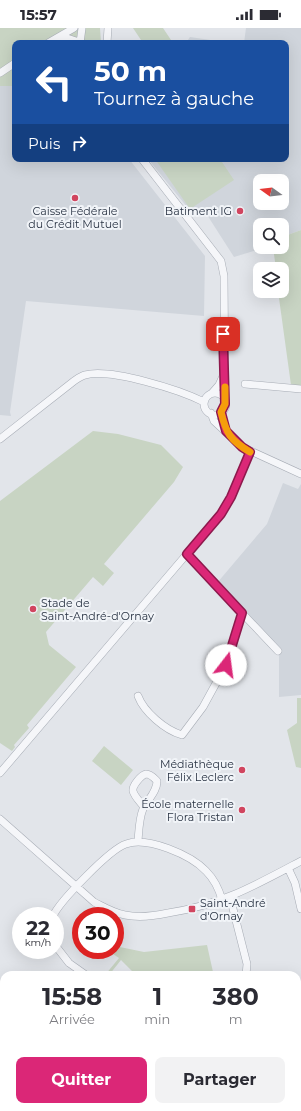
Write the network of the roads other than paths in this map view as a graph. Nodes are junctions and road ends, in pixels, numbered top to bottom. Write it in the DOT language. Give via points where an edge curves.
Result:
graph roads {
  1 [pos="74,28"];
  2 [pos="82,28"];
  3 [pos="108,28"];
  4 [pos="61,36"];
  5 [pos="54,40"];
  6 [pos="74,40"];
  7 [pos="80,40"];
  8 [pos="107,40"];
  9 [pos="12,65"];
  10 [pos="0,73"];
  11 [pos="144,162"];
  12 [pos="224,374"];
  13 [pos="245,384"];
  14 [pos="301,389"];
  15 [pos="212,393"];
  16 [pos="225,401"];
  17 [pos="204,402"];
  18 [pos="221,412"];
  19 [pos="211,413"];
  20 [pos="226,431"];
  21 [pos="0,439"];
  22 [pos="250,452"];
  23 [pos="301,474"];
  24 [pos="187,554"];
  25 [pos="242,613"];
  26 [pos="278,651"];
  27 [pos="138,696"];
  28 [pos="0,773"];
  29 [pos="144,807"];
  30 [pos="0,819"];
  31 [pos="138,841"];
  32 [pos="301,861"];
  33 [pos="288,868"];
  34 [pos="76,888"];
  35 [pos="230,898"];
  36 [pos="222,900"];
  37 [pos="60,907"];
  38 [pos="301,909"];
  39 [pos="64,957"];
  40 [pos="80,971"];
  41 [pos="246,971"];
  1 -- 4 [label="street"];
  2 -- 7 [label="street"];
  3 -- 8 [label="street"];
  4 -- 5 [label="street"];
  4 -- 6 [label="street"];
  9 -- 10 [label="street"];
  11 -- 12 [label="street" via="221,261 224,276"];
  12 -- 15 [label="street"];
  12 -- 16 [label="street"];
  13 -- 14 [label="street"];
  15 -- 16 [label="street" via="218,394"];
  15 -- 17 [label="street"];
  16 -- 18 [label="street" via="225,407"];
  17 -- 19 [label="street" via="205,409"];
  17 -- 21 [label="street" via="162,386 106,375 84,375"];
  18 -- 19 [label="street"];
  18 -- 20 [label="street"];
  19 -- 20 [label="street" via="214,421"];
  20 -- 22 [label="street"];
  22 -- 23 [label="street"];
  22 -- 24 [label="street" via="221,514"];
  24 -- 25 [label="street"];
  24 -- 28 [label="street"];
  25 -- 26 [label="street"];
  25 -- 27 [label="street" via="226,665 203,707 182,735 172,732 141,706"];
  29 -- 31 [label="street" via="140,818"];
  30 -- 34 [label="street"];
  31 -- 34 [label="street" via="114,850"];
  31 -- 36 [label="street" via="165,847 205,870 216,883"];
  32 -- 33 [label="street"];
  33 -- 35 [label="street"];
  33 -- 38 [label="street" via="295,883"];
  34 -- 36 [label="street" via="94,902 125,915 149,916 170,913"];
  34 -- 37 [label="street"];
  35 -- 36 [label="street"];
  35 -- 41 [label="street" via="247,964"];
  39 -- 40 [label="street"];
}
